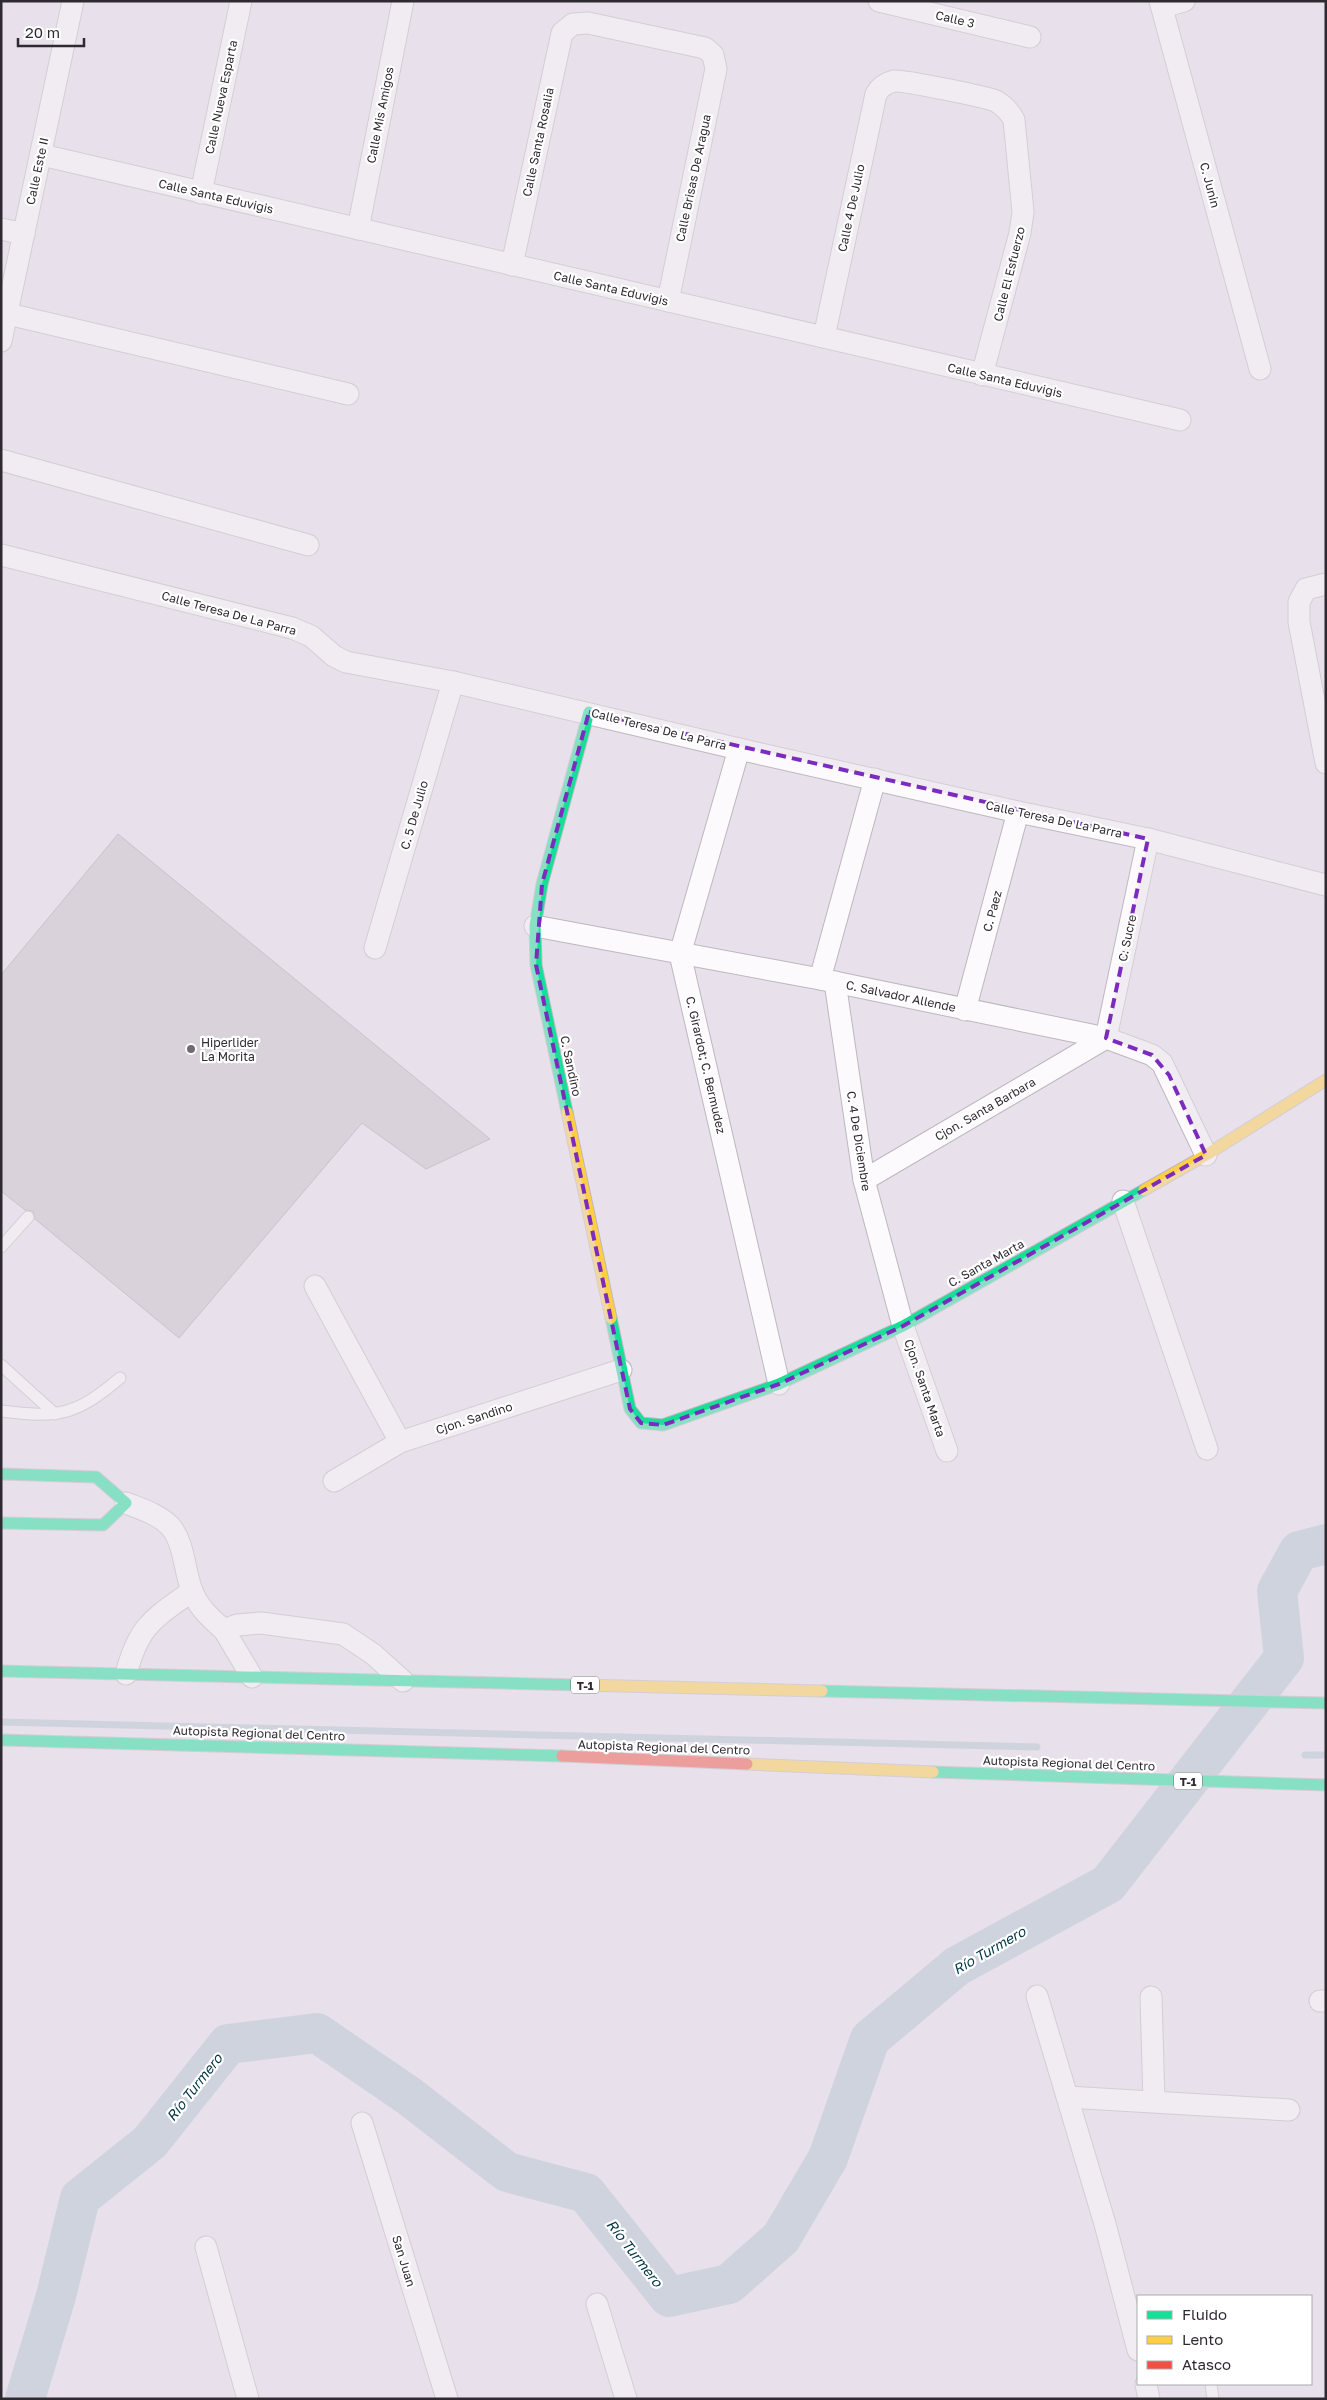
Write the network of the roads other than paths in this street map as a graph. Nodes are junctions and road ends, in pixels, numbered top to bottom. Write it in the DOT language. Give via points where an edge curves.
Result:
graph roads {
  1 [pos="73,1"];
  2 [pos="241,1"];
  3 [pos="403,1"];
  4 [pos="879,1"];
  5 [pos="1184,1"];
  6 [pos="1161,4"];
  7 [pos="959,11"];
  8 [pos="573,24"];
  9 [pos="1030,37"];
  10 [pos="886,84"];
  11 [pos="42,155"];
  12 [pos="201,193"];
  13 [pos="1,229"];
  14 [pos="358,229"];
  15 [pos="24,234"];
  16 [pos="512,265"];
  17 [pos="668,300"];
  18 [pos="8,314"];
  19 [pos="824,337"];
  20 [pos="1,341"];
  21 [pos="1260,369"];
  22 [pos="982,375"];
  23 [pos="348,394"];
  24 [pos="1180,420"];
  25 [pos="1,460"];
  26 [pos="308,545"];
  27 [pos="1,555"];
  28 [pos="1316,587"];
  29 [pos="453,682"];
  30 [pos="589,712"];
  31 [pos="739,749"];
  32 [pos="1326,764"];
  33 [pos="875,779"];
  34 [pos="1018,812"];
  35 [pos="1148,839"];
  36 [pos="1326,886"];
  37 [pos="535,926"];
  38 [pos="375,948"];
  39 [pos="680,954"];
  40 [pos="827,980"];
  41 [pos="965,1010"];
  42 [pos="1106,1038"];
  43 [pos="1326,1080"];
  44 [pos="1206,1154"];
  45 [pos="864,1180"];
  46 [pos="1124,1201"];
  47 [pos="28,1217"];
  48 [pos="1,1247"];
  49 [pos="315,1286"];
  50 [pos="903,1326"];
  51 [pos="1,1365"];
  52 [pos="621,1370"];
  53 [pos="120,1378"];
  54 [pos="779,1384"];
  55 [pos="1,1411"];
  56 [pos="55,1414"];
  57 [pos="641,1423"];
  58 [pos="400,1442"];
  59 [pos="1207,1449"];
  60 [pos="947,1451"];
  61 [pos="1,1474"];
  62 [pos="334,1480"];
  63 [pos="126,1503"];
  64 [pos="1,1523"];
  65 [pos="192,1590"];
  66 [pos="224,1630"];
  67 [pos="1,1671"];
  68 [pos="126,1674"];
  69 [pos="252,1677"];
  70 [pos="403,1681"];
  71 [pos="1326,1703"];
  72 [pos="1,1740"];
  73 [pos="1326,1785"];
  74 [pos="1038,1996"];
  75 [pos="1151,1997"];
  76 [pos="1067,2097"];
  77 [pos="1154,2101"];
  78 [pos="1289,2110"];
  79 [pos="362,2123"];
  80 [pos="206,2247"];
  81 [pos="597,2304"];
  82 [pos="1137,2346"];
  83 [pos="1146,2385"];
  84 [pos="1211,2385"];
  85 [pos="248,2399"];
  86 [pos="447,2399"];
  87 [pos="626,2399"];
  88 [pos="1150,2399"];
  89 [pos="1213,2399"];
  1 -- 11 [label="street, Calle Este II"];
  2 -- 12 [label="street, Calle Nueva Esparta"];
  3 -- 14 [label="street, Calle Mis Amigos"];
  4 -- 7 [label="street, Calle 3"];
  5 -- 6 [label="street"];
  6 -- 21 [label="street, C. Junin"];
  7 -- 9 [label="street, Calle 3"];
  8 -- 16 [label="street, Calle Santa Rosalia" via="562,33"];
  8 -- 17 [label="street, Calle Brisas De Aragua" via="588,23 705,48 714,56 716,69"];
  10 -- 19 [label="street, Calle 4 De Julio" via="876,94"];
  10 -- 22 [label="street, Calle El Esfuerzo" via="902,81 994,100 1010,113 1016,131 1024,212"];
  11 -- 12 [label="street, Calle Santa Eduvigis"];
  11 -- 15 [label="street, Calle Este II"];
  12 -- 14 [label="street, Calle Santa Eduvigis"];
  13 -- 15 [label="street"];
  14 -- 16 [label="street, Calle Santa Eduvigis"];
  15 -- 18 [label="street, Calle Este II"];
  16 -- 17 [label="street, Calle Santa Eduvigis"];
  17 -- 19 [label="street, Calle Santa Eduvigis"];
  18 -- 20 [label="street, Calle Este II"];
  18 -- 23 [label="street"];
  19 -- 22 [label="street, Calle Santa Eduvigis"];
  22 -- 24 [label="street, Calle Santa Eduvigis"];
  25 -- 26 [label="street"];
  27 -- 29 [label="street, Calle Teresa De La Parra" via="292,628 311,636 346,662"];
  28 -- 32 [label="street" via="1299,602 1299,622"];
  29 -- 30 [label="street, Calle Teresa De La Parra"];
  29 -- 38 [label="street, C. 5 De Julio"];
  30 -- 31 [label="street, Calle Teresa De La Parra"];
  30 -- 37 [label="main road, C. Sandino" via="542,884"];
  31 -- 33 [label="street, Calle Teresa De La Parra"];
  31 -- 39 [label="street, C. Girardot; C. Bermudez"];
  33 -- 34 [label="street, Calle Teresa De La Parra"];
  33 -- 40 [label="street, C. 4 De Diciembre"];
  34 -- 35 [label="street, Calle Teresa De La Parra"];
  34 -- 41 [label="street, C. Paez"];
  35 -- 36 [label="street, Calle Teresa De La Parra"];
  35 -- 42 [label="street, C. Sucre"];
  37 -- 39 [label="street, C. Salvador Allende"];
  37 -- 52 [label="main road, C. Sandino" via="536,965"];
  39 -- 40 [label="street, C. Salvador Allende"];
  39 -- 54 [label="street, C. Girardot; C. Bermudez"];
  40 -- 41 [label="street, C. Salvador Allende"];
  40 -- 45 [label="street, C. 4 De Diciembre"];
  41 -- 42 [label="street, C. Salvador Allende"];
  42 -- 44 [label="street, C. Salvador Allende" via="1152,1055 1162,1063"];
  42 -- 45 [label="street, Cjon. Santa Barbara"];
  43 -- 44 [label="main road, C. Santa Marta"];
  44 -- 46 [label="main road, C. Santa Marta"];
  45 -- 50 [label="street, C. 4 De Diciembre"];
  46 -- 50 [label="main road, C. Santa Marta"];
  46 -- 59 [label="street"];
  47 -- 48 [label="lane"];
  49 -- 58 [label="street"];
  50 -- 54 [label="main road, C. Santa Marta"];
  50 -- 60 [label="street, Cjon. Santa Marta"];
  51 -- 56 [label="lane"];
  52 -- 57 [label="main road, C. Sandino" via="630,1409"];
  52 -- 58 [label="street, Cjon. Sandino"];
  53 -- 56 [label="lane" via="94,1400 72,1411"];
  54 -- 57 [label="main road, C. Santa Marta" via="663,1425"];
  55 -- 56 [label="lane"];
  58 -- 62 [label="street, Cjon. Sandino"];
  61 -- 63 [label="main road" via="96,1476"];
  63 -- 64 [label="main road" via="104,1525"];
  63 -- 65 [label="street" via="158,1516 171,1527 179,1540"];
  65 -- 66 [label="street" via="206,1615"];
  65 -- 68 [label="street" via="144,1629 136,1641"];
  66 -- 69 [label="street"];
  66 -- 70 [label="street" via="261,1622 343,1634 373,1654"];
  67 -- 68 [label="main road, T-1"];
  68 -- 69 [label="main road, T-1"];
  69 -- 70 [label="main road, T-1"];
  70 -- 71 [label="main road, T-1"];
  72 -- 73 [label="main road, Autopista Regional del Centro / T-1" via="511,1754"];
  74 -- 76 [label="street"];
  75 -- 77 [label="street"];
  76 -- 77 [label="street"];
  76 -- 82 [label="street" via="1106,2224"];
  77 -- 78 [label="street"];
  79 -- 86 [label="street, San Juan"];
  80 -- 85 [label="street"];
  81 -- 87 [label="street"];
  83 -- 88 [label="street"];
  84 -- 89 [label="lane"];
}
